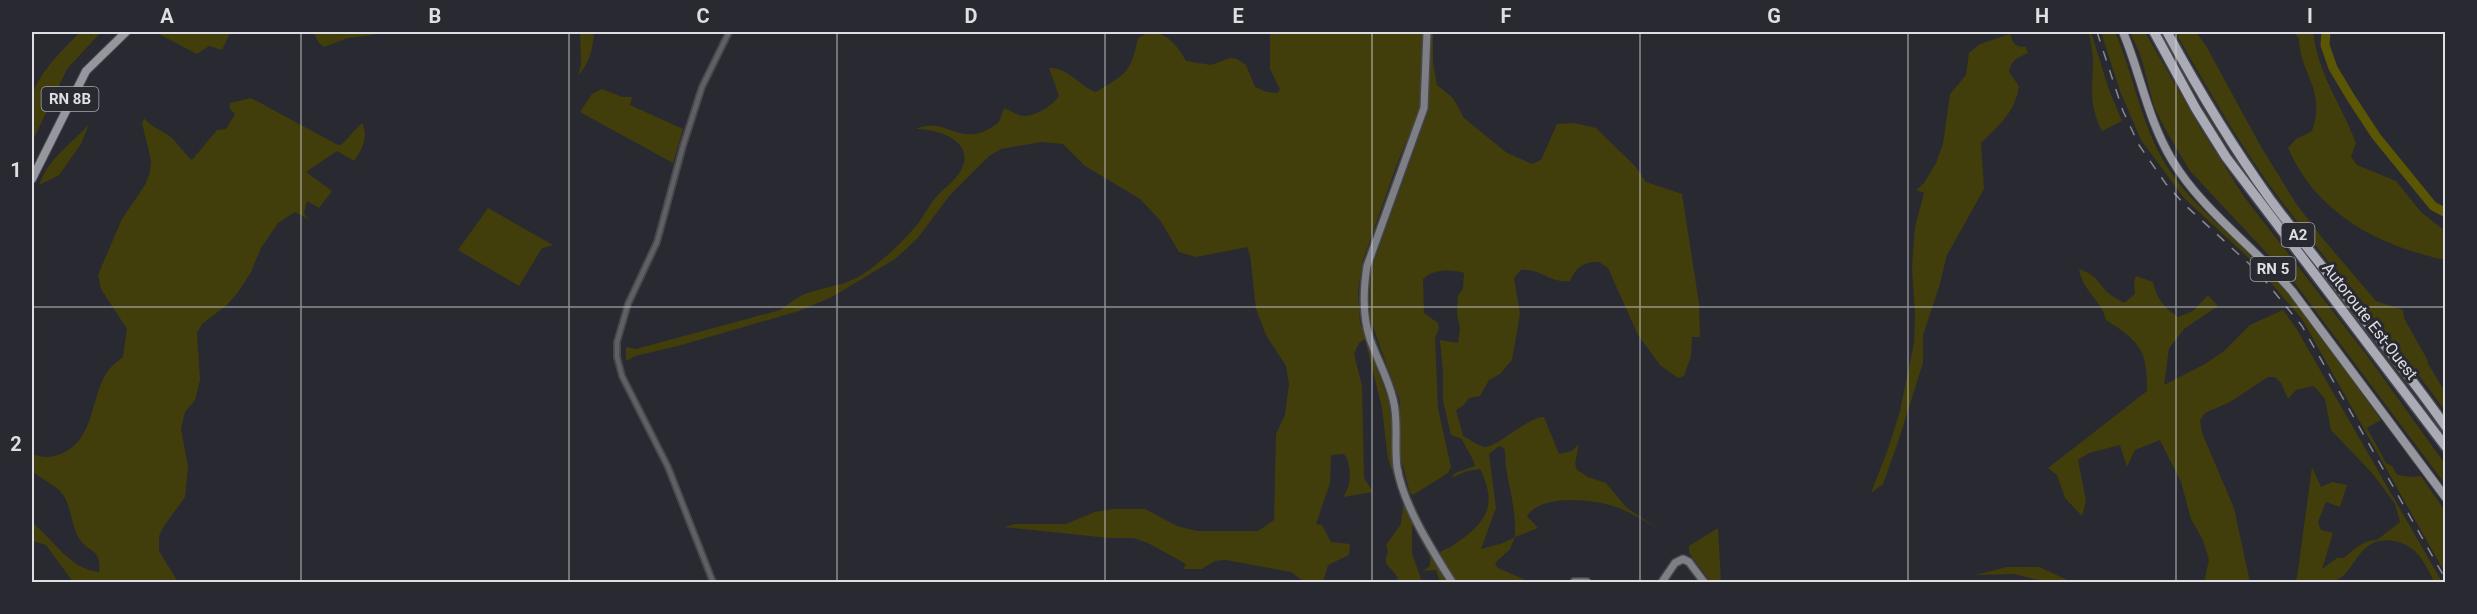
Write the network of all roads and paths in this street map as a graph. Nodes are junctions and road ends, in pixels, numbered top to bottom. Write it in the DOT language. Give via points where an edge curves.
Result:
graph roads {
  1 [pos="126,32"];
  2 [pos="729,32"];
  3 [pos="1427,32"];
  4 [pos="2123,32"];
  5 [pos="2154,32"];
  6 [pos="2167,32"];
  7 [pos="32,179"];
  8 [pos="2445,427"];
  9 [pos="2445,447"];
  10 [pos="2445,498"];
  11 [pos="713,582"];
  12 [pos="1452,582"];
  13 [pos="1574,582"];
  14 [pos="1587,582"];
  15 [pos="1662,582"];
  16 [pos="1704,582"];
  1 -- 7 [label="main road, RN 8B" via="86,71"];
  2 -- 11 [label="street" via="692,115 657,242 620,328 617,357 629,393 668,467"];
  3 -- 12 [label="street" via="1424,108 1367,266 1364,310 1370,340 1394,400 1400,482"];
  4 -- 10 [label="main road, RN 5" via="2147,109 2173,162 2203,201 2292,291"];
  5 -- 9 [label="highway, Autoroute Est-Ouest / A2" via="2226,157"];
  6 -- 8 [label="highway, Autoroute Est-Ouest / A2" via="2259,183"];
  13 -- 14 [label="street"];
  15 -- 16 [label="street" via="1675,563 1683,559"];
}
